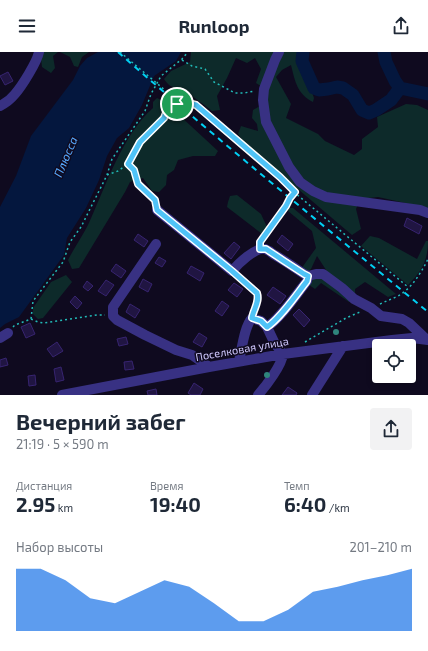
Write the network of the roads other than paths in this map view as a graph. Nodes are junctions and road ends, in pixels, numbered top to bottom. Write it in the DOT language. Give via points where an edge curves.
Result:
graph roads {
  1 [pos="39,52"];
  2 [pos="279,52"];
  3 [pos="0,106"];
  4 [pos="157,210"];
  5 [pos="428,213"];
  6 [pos="156,244"];
  7 [pos="308,276"];
  8 [pos="267,327"];
  9 [pos="427,340"];
  10 [pos="343,346"];
  11 [pos="283,354"];
  12 [pos="240,361"];
  13 [pos="210,366"];
  14 [pos="62,395"];
  15 [pos="258,395"];
  16 [pos="312,395"];
  1 -- 3 [label="street" via="15,95"];
  2 -- 5 [label="street" via="264,89 266,122 289,168 300,182 326,197"];
  4 -- 7 [label="street" via="232,271 238,263 260,249 266,249"];
  6 -- 13 [label="street" via="113,307 113,316 145,335 192,355"];
  7 -- 8 [label="street" via="285,310"];
  7 -- 9 [label="street" via="323,274 354,299 381,316 402,319 410,323"];
  8 -- 11 [label="street"];
  8 -- 12 [label="street" via="261,321 252,318 249,321"];
  9 -- 10 [label="street, Поселковая улица" via="412,338"];
  10 -- 11 [label="street, Поселковая улица"];
  10 -- 16 [label="street"];
  11 -- 12 [label="street, Поселковая улица"];
  11 -- 15 [label="street" via="278,368"];
  12 -- 13 [label="street, Поселковая улица"];
  13 -- 14 [label="street, Поселковая улица"];
}
